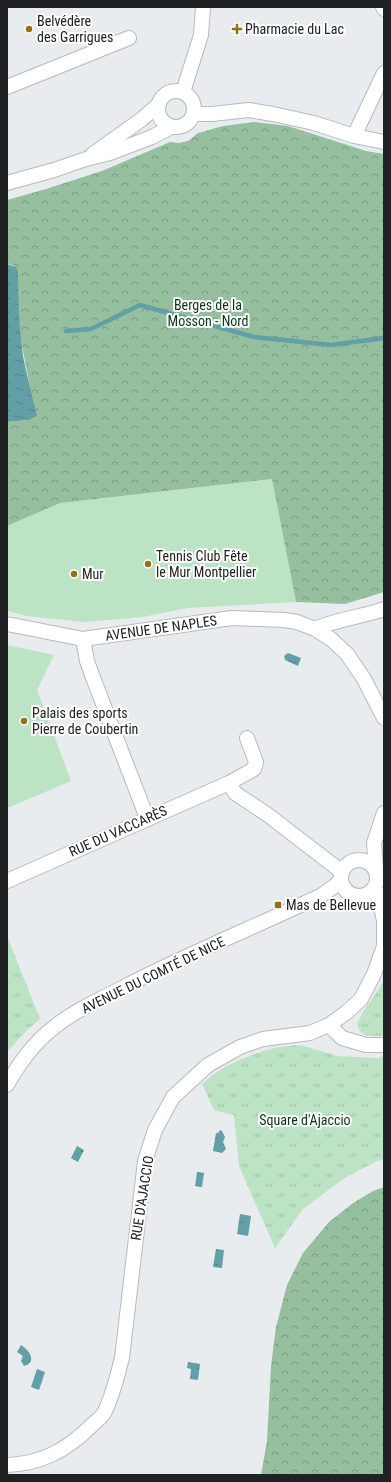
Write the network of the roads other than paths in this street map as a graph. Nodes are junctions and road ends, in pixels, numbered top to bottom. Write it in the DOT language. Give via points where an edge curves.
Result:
graph roads {
  1 [pos="203,7"];
  2 [pos="129,38"];
  3 [pos="384,73"];
  4 [pos="7,87"];
  5 [pos="183,92"];
  6 [pos="159,104"];
  7 [pos="194,114"];
  8 [pos="171,127"];
  9 [pos="354,136"];
  10 [pos="384,142"];
  11 [pos="86,158"];
  12 [pos="7,183"];
  13 [pos="384,609"];
  14 [pos="7,624"];
  15 [pos="315,629"];
  16 [pos="83,639"];
  17 [pos="384,718"];
  18 [pos="247,738"];
  19 [pos="229,783"];
  20 [pos="384,814"];
  21 [pos="147,818"];
  22 [pos="374,843"];
  23 [pos="354,860"];
  24 [pos="341,875"];
  25 [pos="378,880"];
  26 [pos="7,881"];
  27 [pos="322,895"];
  28 [pos="353,895"];
  29 [pos="384,923"];
  30 [pos="329,1025"];
  31 [pos="384,1045"];
  32 [pos="7,1085"];
  33 [pos="7,1465"];
  1 -- 5 [label="street" via="201,35"];
  2 -- 4 [label="street"];
  3 -- 9 [label="street"];
  5 -- 6 [label="street" via="172,91 161,99"];
  5 -- 7 [label="street" via="191,98"];
  6 -- 8 [label="street" via="162,120"];
  6 -- 11 [label="street"];
  7 -- 8 [label="street" via="192,120 183,127"];
  7 -- 9 [label="street" via="249,110 314,123"];
  8 -- 11 [label="street" via="110,153"];
  9 -- 10 [label="street"];
  11 -- 12 [label="street"];
  13 -- 15 [label="street"];
  14 -- 16 [label="street, AVENUE DE NAPLES"];
  15 -- 16 [label="street, AVENUE DE NAPLES" via="284,620 232,618"];
  15 -- 17 [label="street" via="331,638 347,654 364,679"];
  16 -- 21 [label="street" via="92,675"];
  18 -- 19 [label="street, RUE DU VACCARÈS" via="256,762 254,769"];
  19 -- 21 [label="street, RUE DU VACCARÈS"];
  19 -- 24 [label="street" via="235,793 268,815"];
  20 -- 22 [label="street"];
  21 -- 26 [label="street, RUE DU VACCARÈS"];
  22 -- 23 [label="street"];
  22 -- 25 [label="street"];
  23 -- 24 [label="street" via="348,862"];
  23 -- 25 [label="street" via="366,860 372,864"];
  24 -- 27 [label="street, AVENUE DU COMTÉ DE NICE" via="336,885"];
  24 -- 28 [label="street" via="344,889"];
  25 -- 28 [label="street" via="371,892"];
  25 -- 29 [label="street, RUE D'AJACCIO"];
  27 -- 28 [label="street, AVENUE DU COMTÉ DE NICE"];
  27 -- 32 [label="street, AVENUE DU COMTÉ DE NICE" via="150,973 72,1013 32,1048"];
  29 -- 30 [label="street, RUE D'AJACCIO" via="384,946 361,999"];
  30 -- 31 [label="street" via="342,1038 366,1045"];
  30 -- 33 [label="street, RUE D'AJACCIO" via="310,1033 263,1039 240,1047 208,1065 173,1098 156,1130 145,1161 122,1358 115,1386 103,1414 80,1437 55,1454 20,1465"];
}
